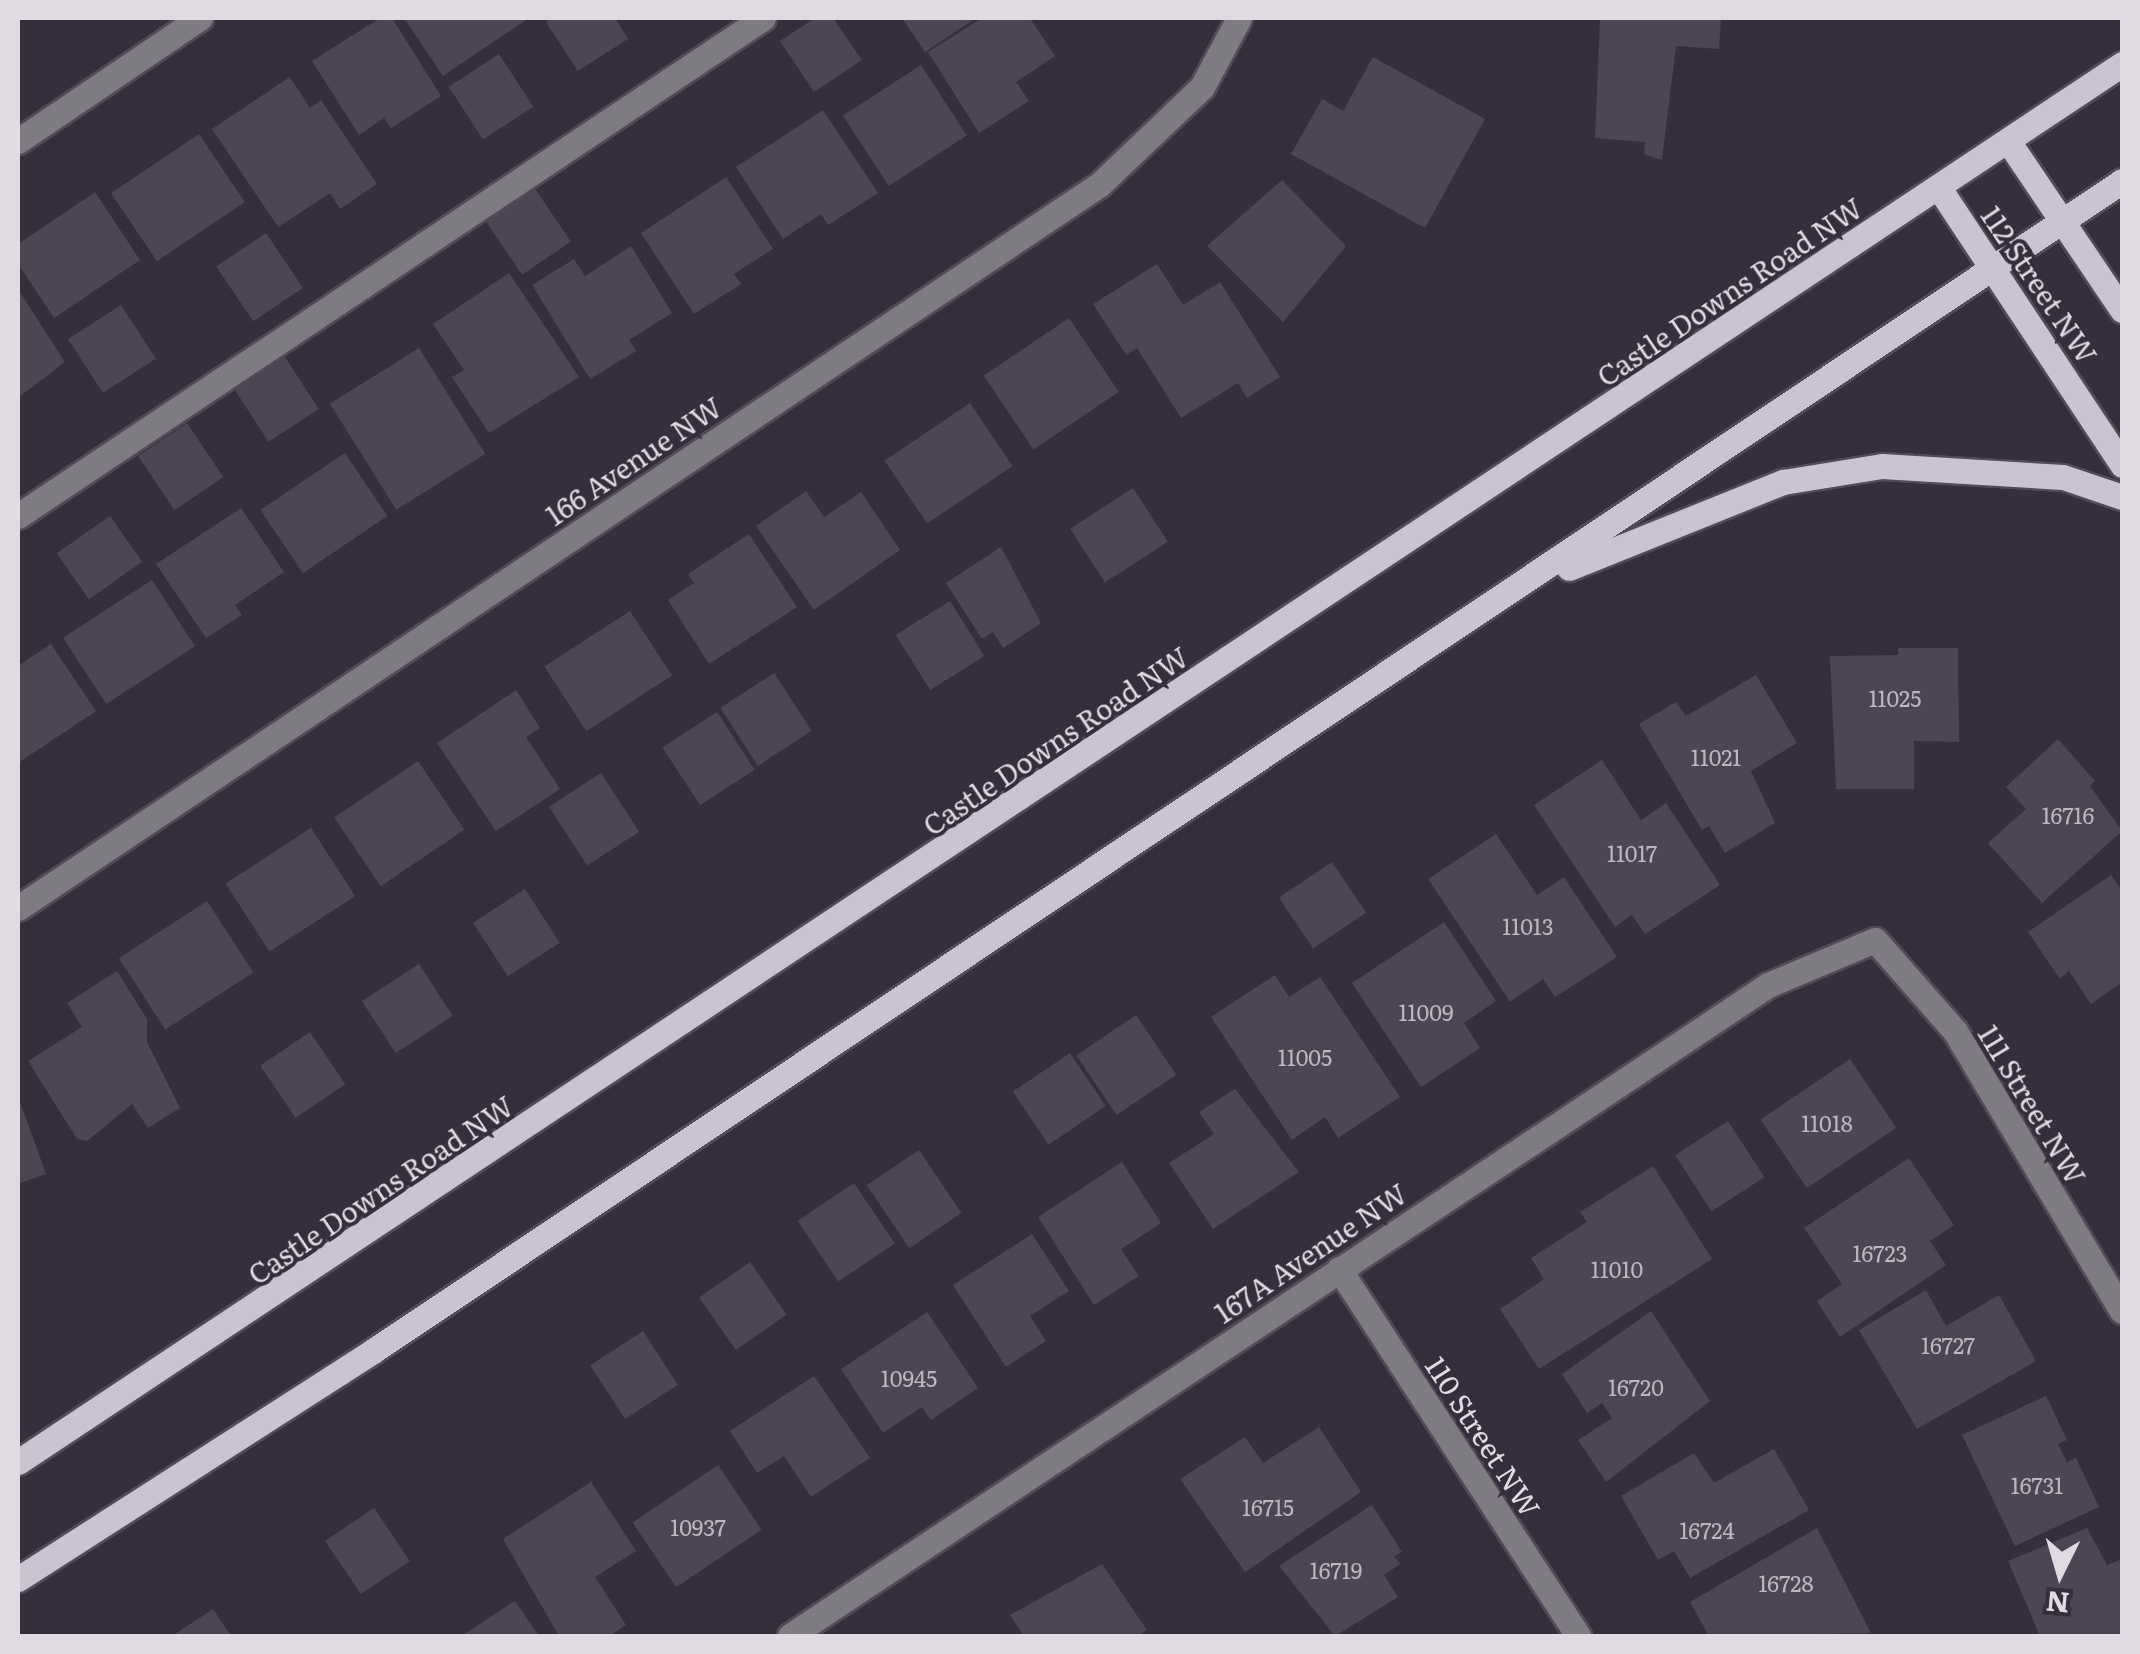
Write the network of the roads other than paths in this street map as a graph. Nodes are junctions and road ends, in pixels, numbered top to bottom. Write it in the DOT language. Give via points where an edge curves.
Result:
graph roads {
  1 [pos="200,18"];
  2 [pos="763,18"];
  3 [pos="1239,18"];
  4 [pos="2122,64"];
  5 [pos="18,141"];
  6 [pos="2008,141"];
  7 [pos="2122,181"];
  8 [pos="1939,188"];
  9 [pos="2062,221"];
  10 [pos="1993,267"];
  11 [pos="2122,310"];
  12 [pos="2122,465"];
  13 [pos="2122,496"];
  14 [pos="18,516"];
  15 [pos="1522,586"];
  16 [pos="18,908"];
  17 [pos="1875,940"];
  18 [pos="1338,1269"];
  19 [pos="2122,1310"];
  20 [pos="18,1462"];
  21 [pos="18,1579"];
  22 [pos="790,1636"];
  23 [pos="1578,1636"];
  1 -- 5 [label="street"];
  2 -- 14 [label="street"];
  3 -- 16 [label="street, 166 Avenue NW" via="1202,87 1099,185"];
  4 -- 6 [label="main road, Castle Downs Road NW"];
  6 -- 8 [label="main road, Castle Downs Road NW"];
  6 -- 9 [label="main road, 112 Street NW"];
  7 -- 9 [label="main road"];
  8 -- 10 [label="main road, 112 Street NW"];
  8 -- 20 [label="main road, Castle Downs Road NW"];
  9 -- 10 [label="main road"];
  9 -- 11 [label="main road, 112 Street NW"];
  10 -- 12 [label="main road, 112 Street NW"];
  10 -- 15 [label="main road"];
  13 -- 15 [label="main road" via="2063,476 1882,466 1783,482"];
  15 -- 21 [label="main road"];
  17 -- 18 [label="street, 167A Avenue NW" via="1768,985"];
  17 -- 19 [label="street, 111 Street NW" via="1955,1031"];
  18 -- 22 [label="street, 167A Avenue NW"];
  18 -- 23 [label="street, 110 Street NW"];
}
